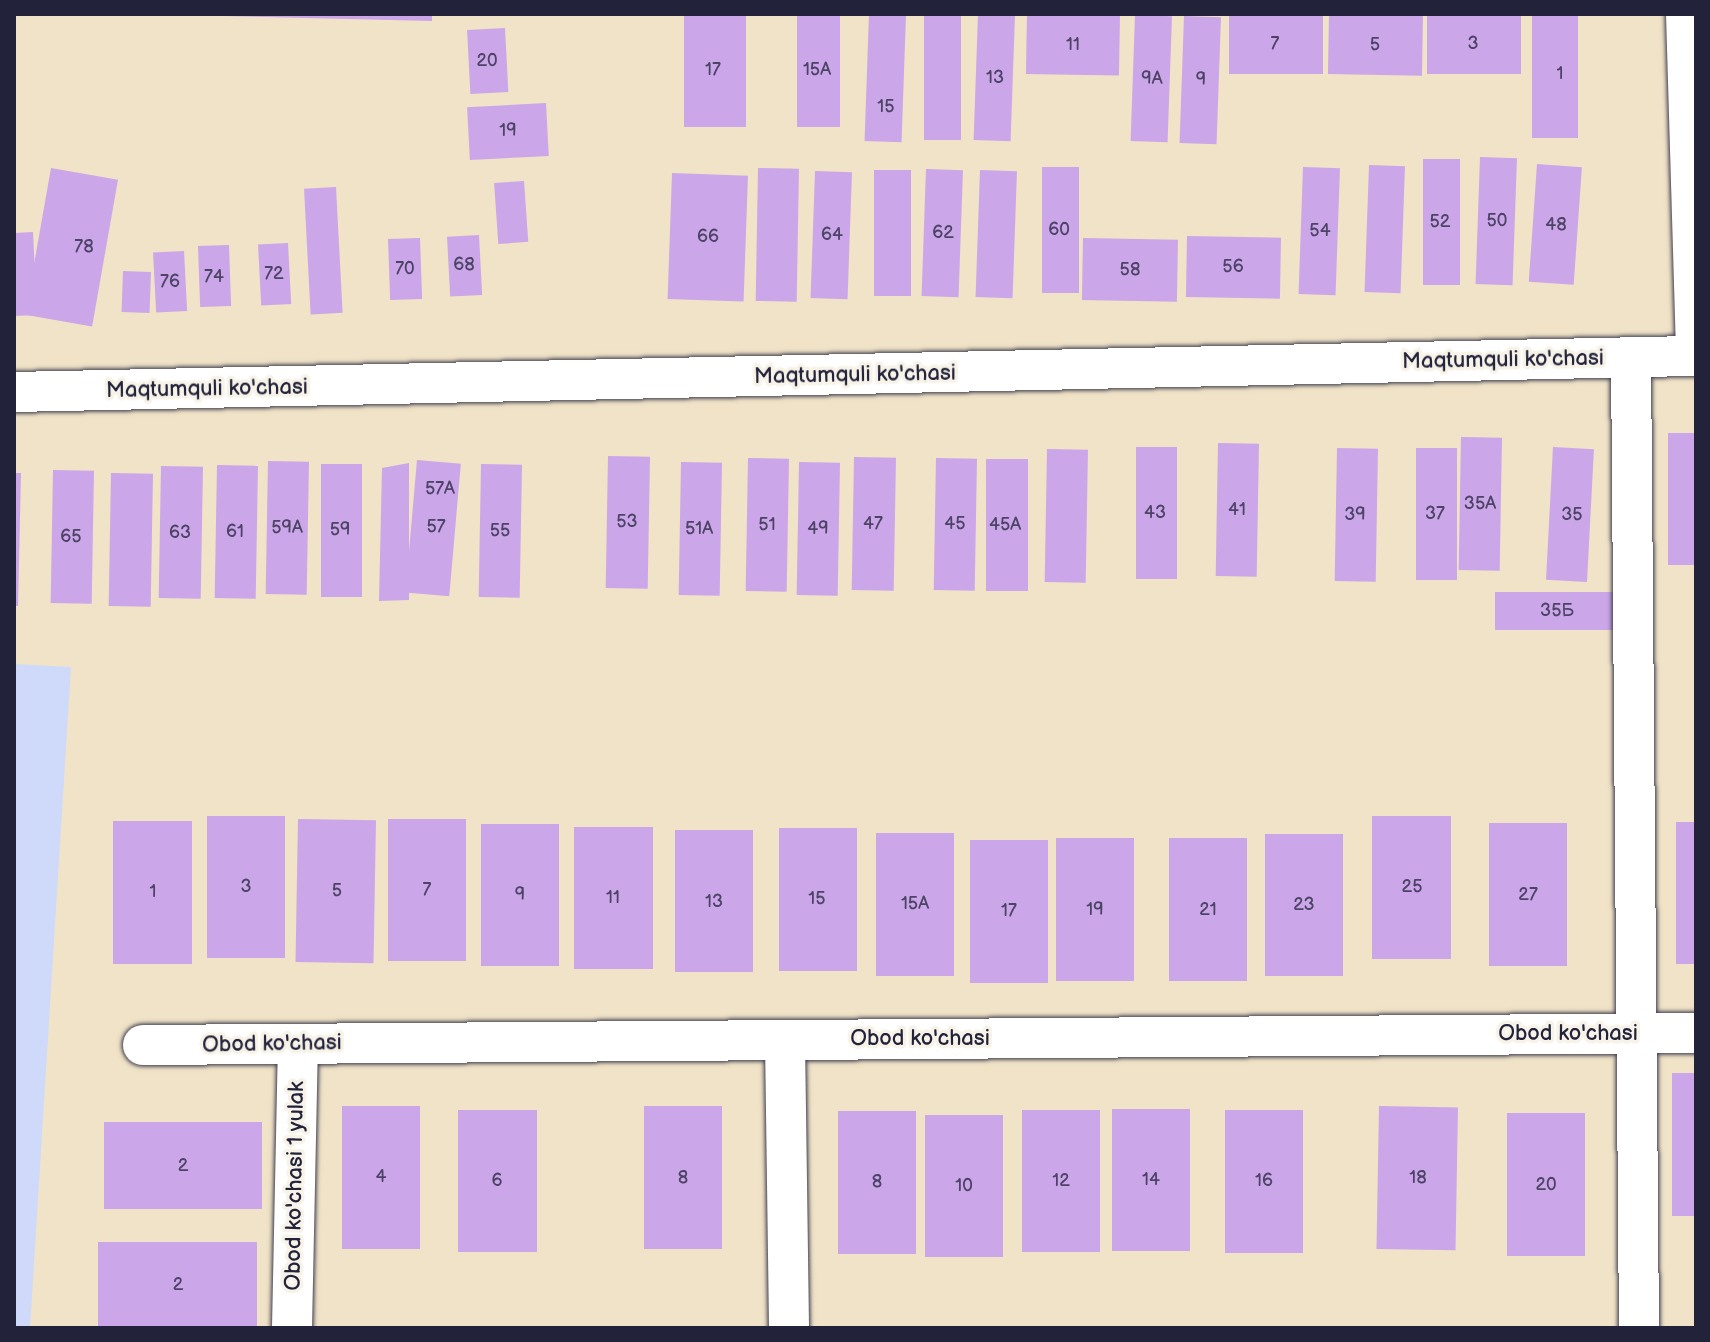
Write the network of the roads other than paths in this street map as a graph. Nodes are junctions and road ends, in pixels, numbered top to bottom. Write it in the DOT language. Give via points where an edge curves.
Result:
graph roads {
  1 [pos="1686,14"];
  2 [pos="1696,356"];
  3 [pos="1631,357"];
  4 [pos="14,392"];
  5 [pos="1635,1033"];
  6 [pos="1696,1033"];
  7 [pos="785,1040"];
  8 [pos="298,1044"];
  9 [pos="143,1045"];
  10 [pos="292,1328"];
  11 [pos="789,1328"];
  12 [pos="1639,1328"];
  1 -- 2 [label="street"];
  2 -- 3 [label="street, Maqtumquli ko'chasi"];
  3 -- 4 [label="street, Maqtumquli ko'chasi"];
  3 -- 5 [label="street"];
  5 -- 6 [label="street, Obod ko'chasi"];
  5 -- 7 [label="street, Obod ko'chasi"];
  5 -- 12 [label="street"];
  7 -- 8 [label="street, Obod ko'chasi"];
  7 -- 11 [label="street"];
  8 -- 9 [label="street, Obod ko'chasi"];
  8 -- 10 [label="street, Obod ko'chasi 1 yulak"];
}
